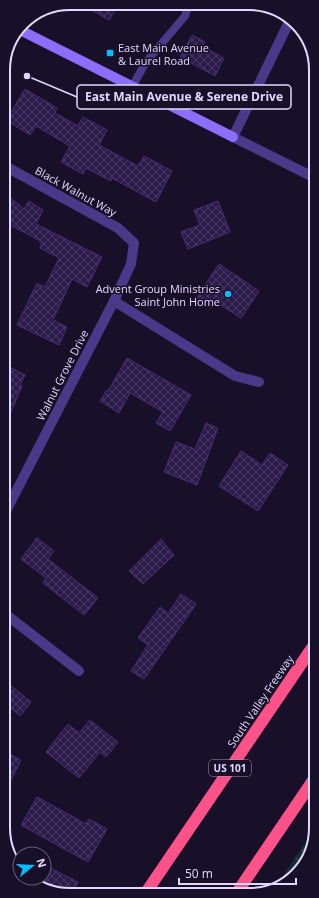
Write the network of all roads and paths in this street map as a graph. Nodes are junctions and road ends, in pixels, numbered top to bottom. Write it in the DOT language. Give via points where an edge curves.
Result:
graph roads {
  1 [pos="187,10"];
  2 [pos="288,24"];
  3 [pos="24,32"];
  4 [pos="132,87"];
  5 [pos="233,137"];
  6 [pos="10,169"];
  7 [pos="309,175"];
  8 [pos="134,243"];
  9 [pos="114,301"];
  10 [pos="259,382"];
  11 [pos="10,503"];
  12 [pos="10,618"];
  13 [pos="309,652"];
  14 [pos="79,671"];
  15 [pos="309,786"];
  16 [pos="149,888"];
  17 [pos="240,888"];
  1 -- 4 [label="lane" via="185,16 146,62"];
  2 -- 5 [label="street"];
  3 -- 4 [label="main road"];
  4 -- 5 [label="main road"];
  5 -- 7 [label="street"];
  6 -- 8 [label="street, Black Walnut Way" via="118,228"];
  8 -- 9 [label="street, Walnut Grove Drive" via="131,264"];
  9 -- 10 [label="street" via="236,376"];
  9 -- 11 [label="street, Walnut Grove Drive"];
  12 -- 14 [label="street"];
  13 -- 16 [label="highway, South Valley Freeway / US 101"];
  15 -- 17 [label="highway"];
}
